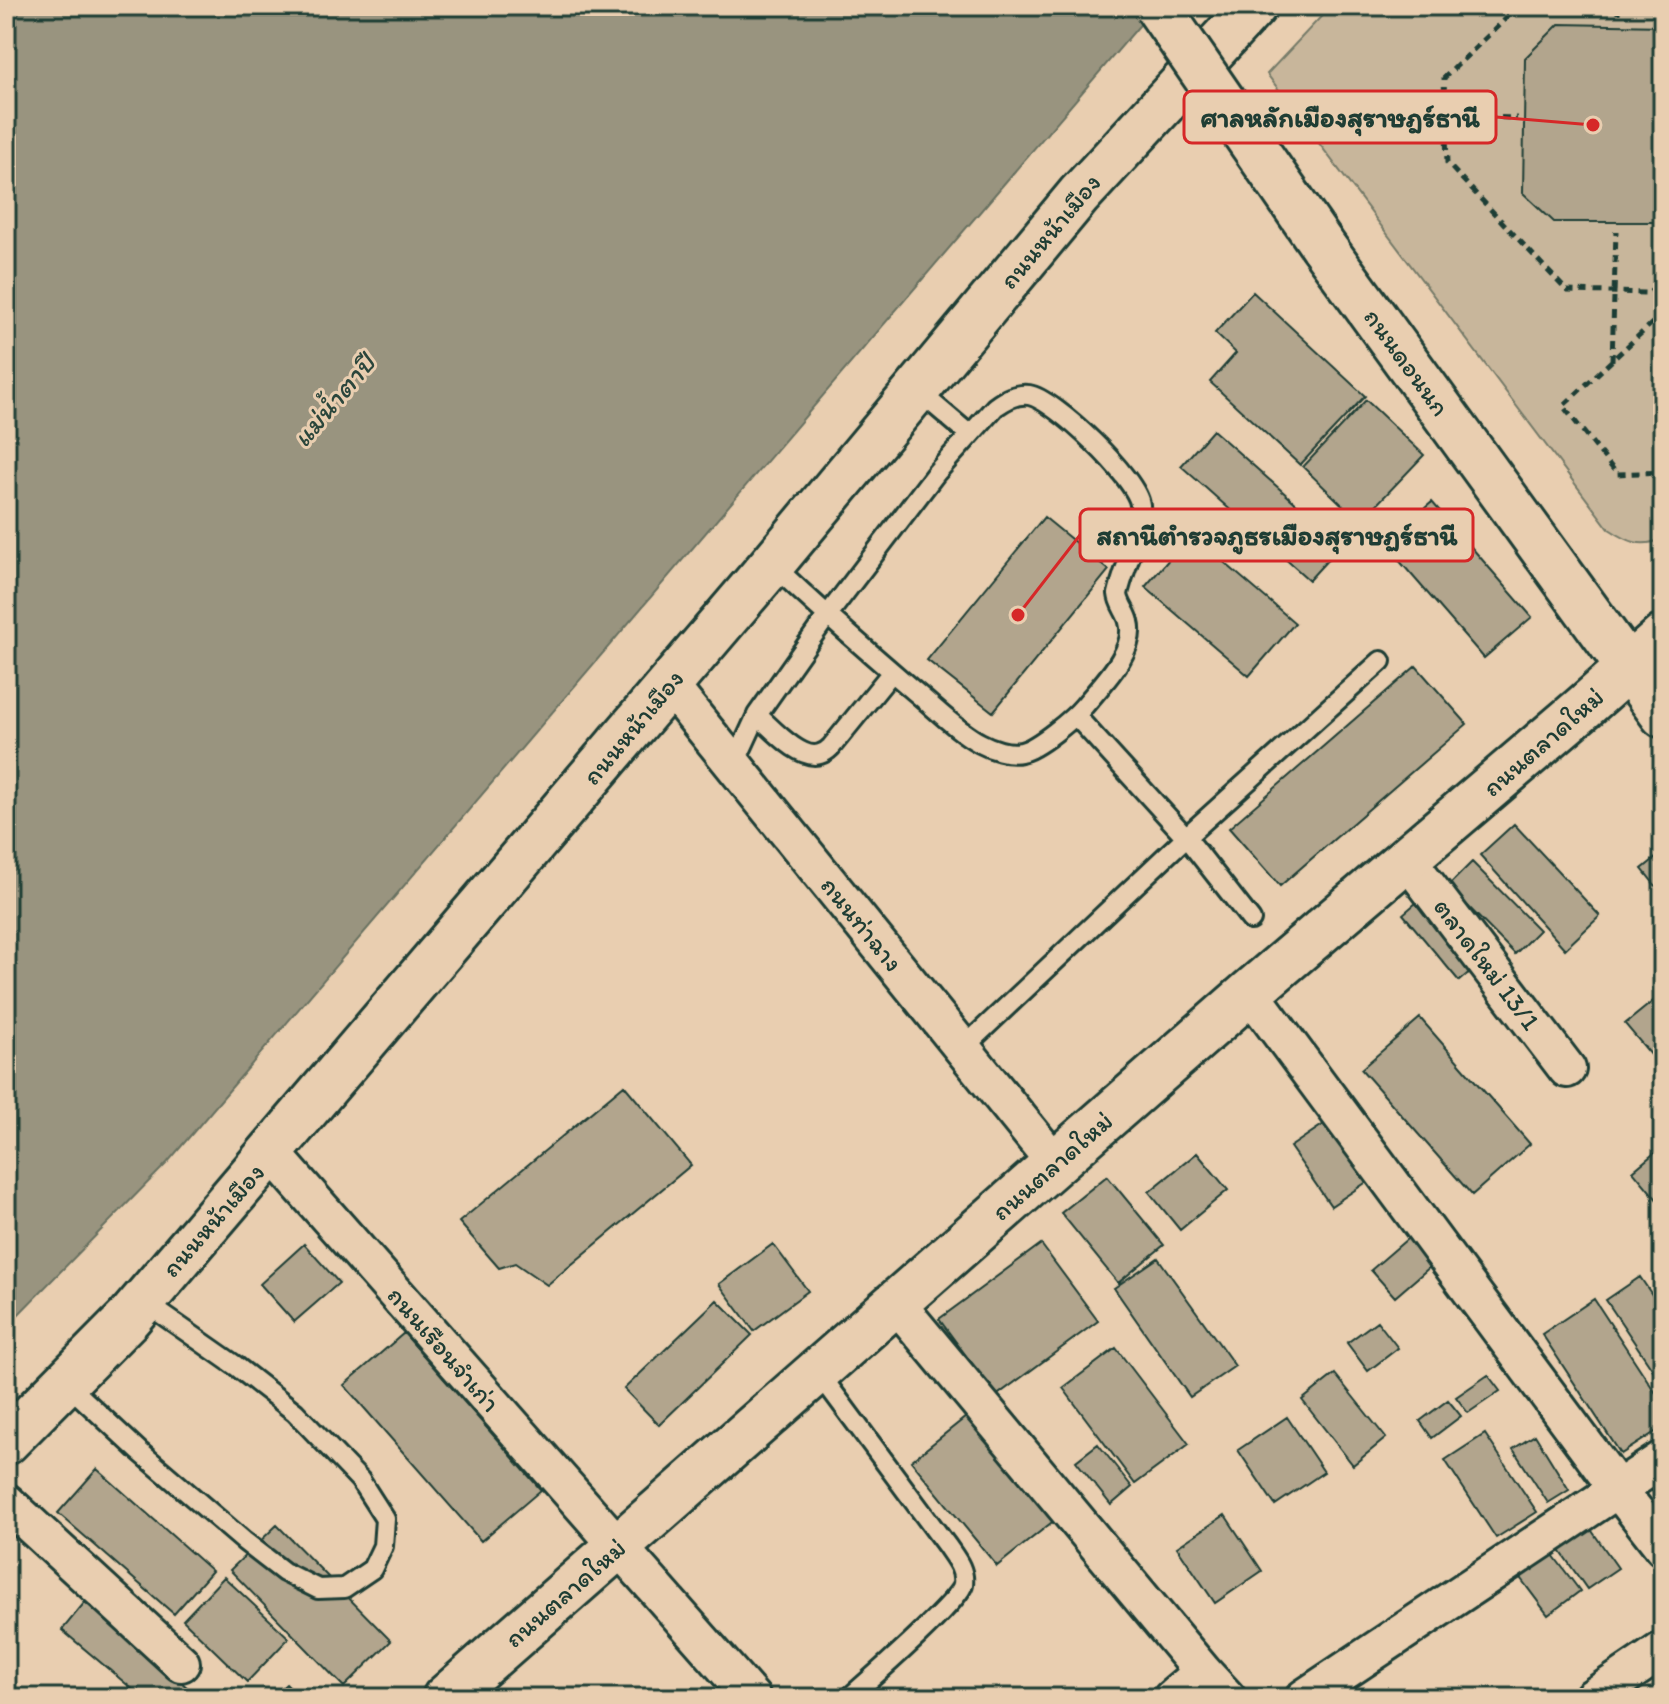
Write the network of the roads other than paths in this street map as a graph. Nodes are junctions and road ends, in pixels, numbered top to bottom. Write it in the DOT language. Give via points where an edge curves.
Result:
graph roads {
  1 [pos="1157,6"];
  2 [pos="1254,6"];
  3 [pos="917,390"];
  4 [pos="970,435"];
  5 [pos="772,564"];
  6 [pos="827,616"];
  7 [pos="1663,637"];
  8 [pos="1381,661"];
  9 [pos="1629,668"];
  10 [pos="892,672"];
  11 [pos="669,685"];
  12 [pos="757,715"];
  13 [pos="1663,715"];
  14 [pos="1076,716"];
  15 [pos="734,765"];
  16 [pos="1186,837"];
  17 [pos="1407,859"];
  18 [pos="1251,920"];
  19 [pos="1250,992"];
  20 [pos="962,1049"];
  21 [pos="1567,1069"];
  22 [pos="271,1152"];
  23 [pos="1055,1163"];
  24 [pos="143,1301"];
  25 [pos="896,1303"];
  26 [pos="818,1372"];
  27 [pos="66,1383"];
  28 [pos="6,1442"];
  29 [pos="1663,1459"];
  30 [pos="1617,1488"];
  31 [pos="6,1502"];
  32 [pos="618,1547"];
  33 [pos="1663,1547"];
  34 [pos="1663,1650"];
  35 [pos="181,1663"];
  36 [pos="1203,1672"];
  37 [pos="445,1698"];
  38 [pos="752,1698"];
  39 [pos="849,1698"];
  40 [pos="1172,1698"];
  41 [pos="1227,1698"];
  42 [pos="1304,1698"];
  43 [pos="1592,1698"];
  1 -- 9 [label="main road, ถนนดอนนก, bridge" via="1322,245"];
  2 -- 3 [label="main road, ถนนหน้าเมือง" via="1079,195"];
  3 -- 4 [label="lane"];
  3 -- 5 [label="main road, ถนนหน้าเมือง"];
  4 -- 6 [label="lane"];
  4 -- 14 [label="lane" via="1006,399 1028,395 1043,400 1125,475 1140,502 1118,594 1129,621 1128,644"];
  5 -- 6 [label="lane"];
  5 -- 11 [label="main road, ถนนหน้าเมือง"];
  6 -- 10 [label="lane"];
  6 -- 12 [label="lane"];
  7 -- 9 [label="main road, ถนนตลาดใหม่"];
  8 -- 16 [label="lane"];
  9 -- 13 [label="main road, ถนนดอนนก"];
  9 -- 17 [label="main road, ถนนตลาดใหม่"];
  10 -- 12 [label="lane" via="819,755 792,746"];
  10 -- 14 [label="lane" via="979,743 1002,752 1021,753"];
  11 -- 15 [label="street, ถนนท่าฉาง"];
  11 -- 22 [label="main road, ถนนหน้าเมือง"];
  12 -- 15 [label="lane"];
  14 -- 16 [label="lane"];
  15 -- 20 [label="street, ถนนท่าฉาง"];
  16 -- 18 [label="lane"];
  16 -- 20 [label="lane"];
  17 -- 19 [label="main road, ถนนตลาดใหม่"];
  17 -- 21 [label="street, ตลาดใหม่ 13/1"];
  19 -- 23 [label="main road, ถนนตลาดใหม่"];
  19 -- 30 [label="street"];
  20 -- 23 [label="street, ถนนท่าฉาง"];
  22 -- 24 [label="main road, ถนนหน้าเมือง"];
  22 -- 32 [label="street, ถนนเรือนจำเก่า"];
  23 -- 25 [label="main road, ถนนตลาดใหม่"];
  24 -- 27 [label="main road, ถนนหน้าเมือง"];
  24 -- 27 [label="lane" via="295,1412 360,1480 385,1519 383,1546 372,1569 344,1588 318,1589 284,1572"];
  25 -- 26 [label="main road, ถนนตลาดใหม่"];
  25 -- 36 [label="street"];
  26 -- 32 [label="main road, ถนนตลาดใหม่"];
  26 -- 39 [label="lane" via="963,1570 961,1592"];
  27 -- 28 [label="main road, ถนนหน้าเมือง"];
  29 -- 30 [label="street"];
  30 -- 33 [label="street"];
  30 -- 42 [label="street"];
  31 -- 35 [label="street"];
  32 -- 37 [label="main road, ถนนตลาดใหม่"];
  32 -- 38 [label="street, ถนนเรือนจำเก่า"];
  34 -- 43 [label="street"];
  36 -- 40 [label="street"];
  36 -- 41 [label="street"];
}
